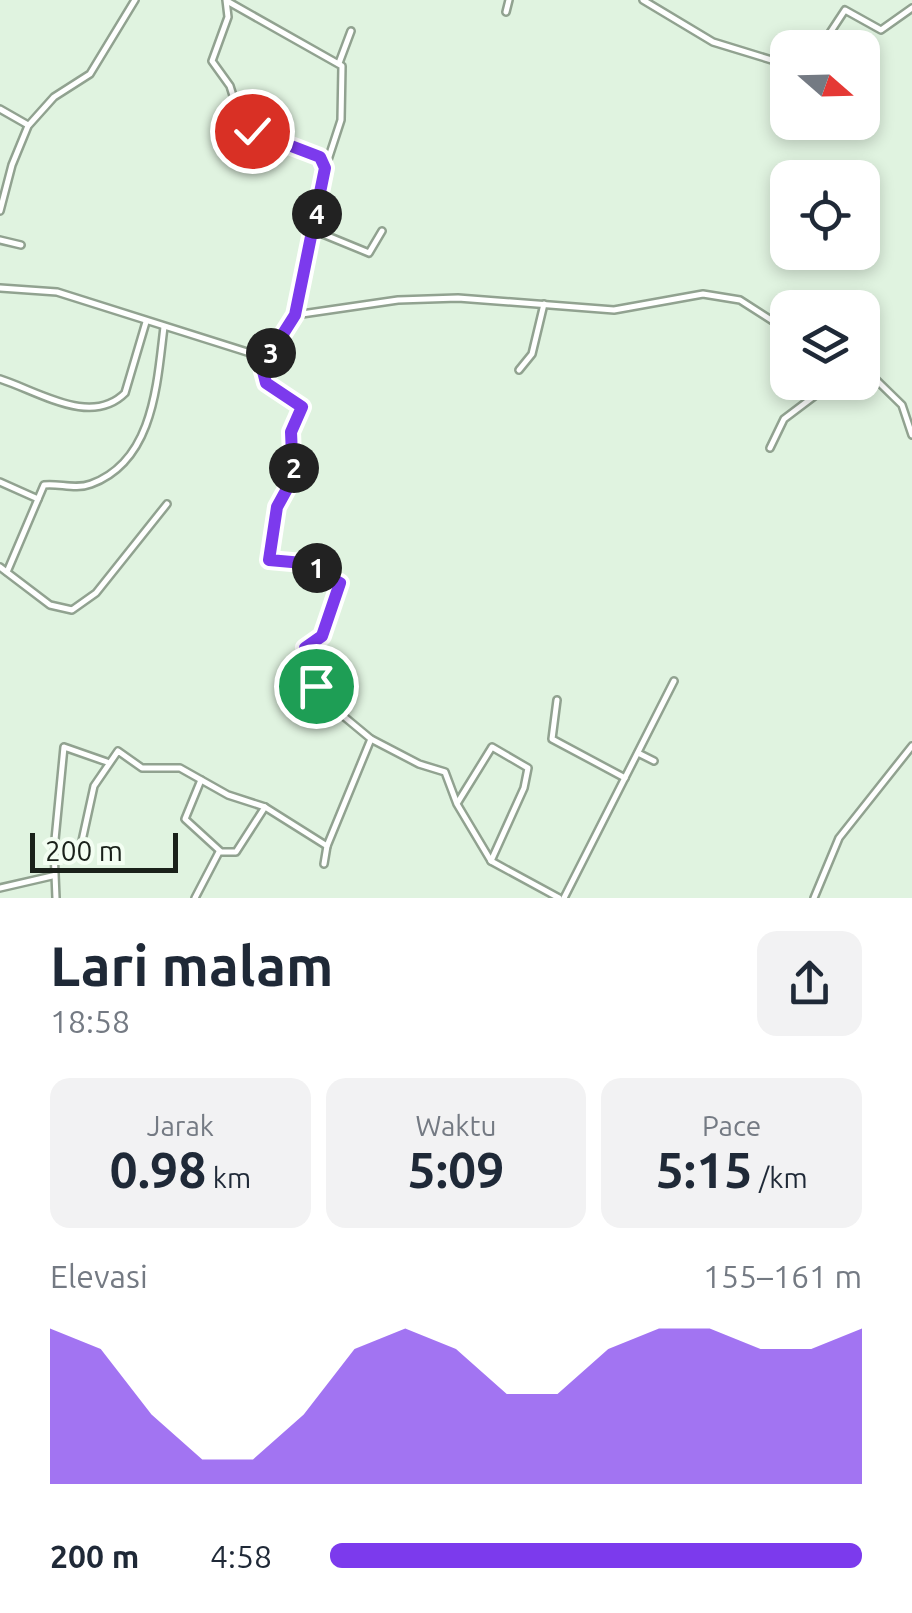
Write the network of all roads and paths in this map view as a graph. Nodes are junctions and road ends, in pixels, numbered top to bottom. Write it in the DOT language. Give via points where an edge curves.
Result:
graph roads {
  1 [pos="135,0"];
  2 [pos="227,0"];
  3 [pos="508,0"];
  4 [pos="643,0"];
  5 [pos="912,8"];
  6 [pos="506,12"];
  7 [pos="832,30"];
  8 [pos="351,31"];
  9 [pos="770,60"];
  10 [pos="339,62"];
  11 [pos="0,109"];
  12 [pos="28,126"];
  13 [pos="325,168"];
  14 [pos="0,207"];
  15 [pos="314,230"];
  16 [pos="382,231"];
  17 [pos="0,240"];
  18 [pos="21,245"];
  19 [pos="0,288"];
  20 [pos="544,304"];
  21 [pos="295,315"];
  22 [pos="770,319"];
  23 [pos="146,322"];
  24 [pos="164,327"];
  25 [pos="259,356"];
  26 [pos="519,370"];
  27 [pos="0,379"];
  28 [pos="880,383"];
  29 [pos="808,400"];
  30 [pos="912,435"];
  31 [pos="770,448"];
  32 [pos="0,482"];
  33 [pos="38,499"];
  34 [pos="167,504"];
  35 [pos="3,569"];
  36 [pos="674,681"];
  37 [pos="557,700"];
  38 [pos="371,740"];
  39 [pos="912,746"];
  40 [pos="638,753"];
  41 [pos="654,760"];
  42 [pos="107,762"];
  43 [pos="625,778"];
  44 [pos="201,780"];
  45 [pos="457,804"];
  46 [pos="265,807"];
  47 [pos="327,846"];
  48 [pos="54,850"];
  49 [pos="220,851"];
  50 [pos="491,861"];
  51 [pos="324,864"];
  52 [pos="52,876"];
  53 [pos="0,888"];
  54 [pos="56,898"];
  55 [pos="195,898"];
  56 [pos="562,898"];
  57 [pos="814,898"];
  1 -- 12 [label="street" via="90,74 54,97"];
  2 -- 10 [label="street"];
  2 -- 13 [label="street" via="228,17 212,61 241,118 264,137 320,157"];
  3 -- 6 [label="street"];
  4 -- 9 [label="street" via="713,42"];
  5 -- 7 [label="street" via="881,30 845,10"];
  8 -- 10 [label="street"];
  10 -- 13 [label="street" via="342,115"];
  11 -- 12 [label="street"];
  12 -- 14 [label="street"];
  13 -- 15 [label="street"];
  15 -- 16 [label="street" via="366,253"];
  15 -- 21 [label="street"];
  17 -- 18 [label="street"];
  19 -- 23 [label="street" via="51,291"];
  20 -- 21 [label="street" via="428,298"];
  20 -- 22 [label="street" via="614,310 719,295"];
  20 -- 26 [label="street" via="532,354"];
  21 -- 25 [label="street" via="269,356"];
  23 -- 24 [label="street"];
  23 -- 27 [label="street" via="125,393 100,408 75,406"];
  24 -- 25 [label="street"];
  24 -- 33 [label="street" via="153,399 134,451 96,482 46,484"];
  25 -- 38 [label="street" via="266,383 302,407 291,432 293,478 277,507 269,560 303,563 340,582 322,636 307,643 304,654 318,695"];
  28 -- 30 [label="street" via="902,404"];
  29 -- 31 [label="street" via="784,418"];
  32 -- 33 [label="street"];
  33 -- 35 [label="street"];
  34 -- 35 [label="street" via="80,607 50,605"];
  36 -- 40 [label="street"];
  37 -- 43 [label="street" via="552,739"];
  38 -- 45 [label="street" via="445,772"];
  38 -- 47 [label="street"];
  39 -- 57 [label="street" via="838,838"];
  40 -- 41 [label="street"];
  40 -- 43 [label="street"];
  42 -- 44 [label="street" via="121,750 142,768 175,767"];
  42 -- 48 [label="street" via="90,800 80,850"];
  42 -- 48 [label="street" via="64,748"];
  43 -- 56 [label="street"];
  44 -- 46 [label="street"];
  44 -- 49 [label="street" via="186,819"];
  45 -- 50 [label="street"];
  45 -- 50 [label="street" via="492,747 528,768"];
  46 -- 47 [label="street"];
  46 -- 49 [label="street" via="234,854"];
  47 -- 51 [label="street"];
  48 -- 52 [label="street"];
  49 -- 55 [label="street"];
  50 -- 56 [label="street"];
  52 -- 53 [label="street"];
  52 -- 54 [label="street"];
}
